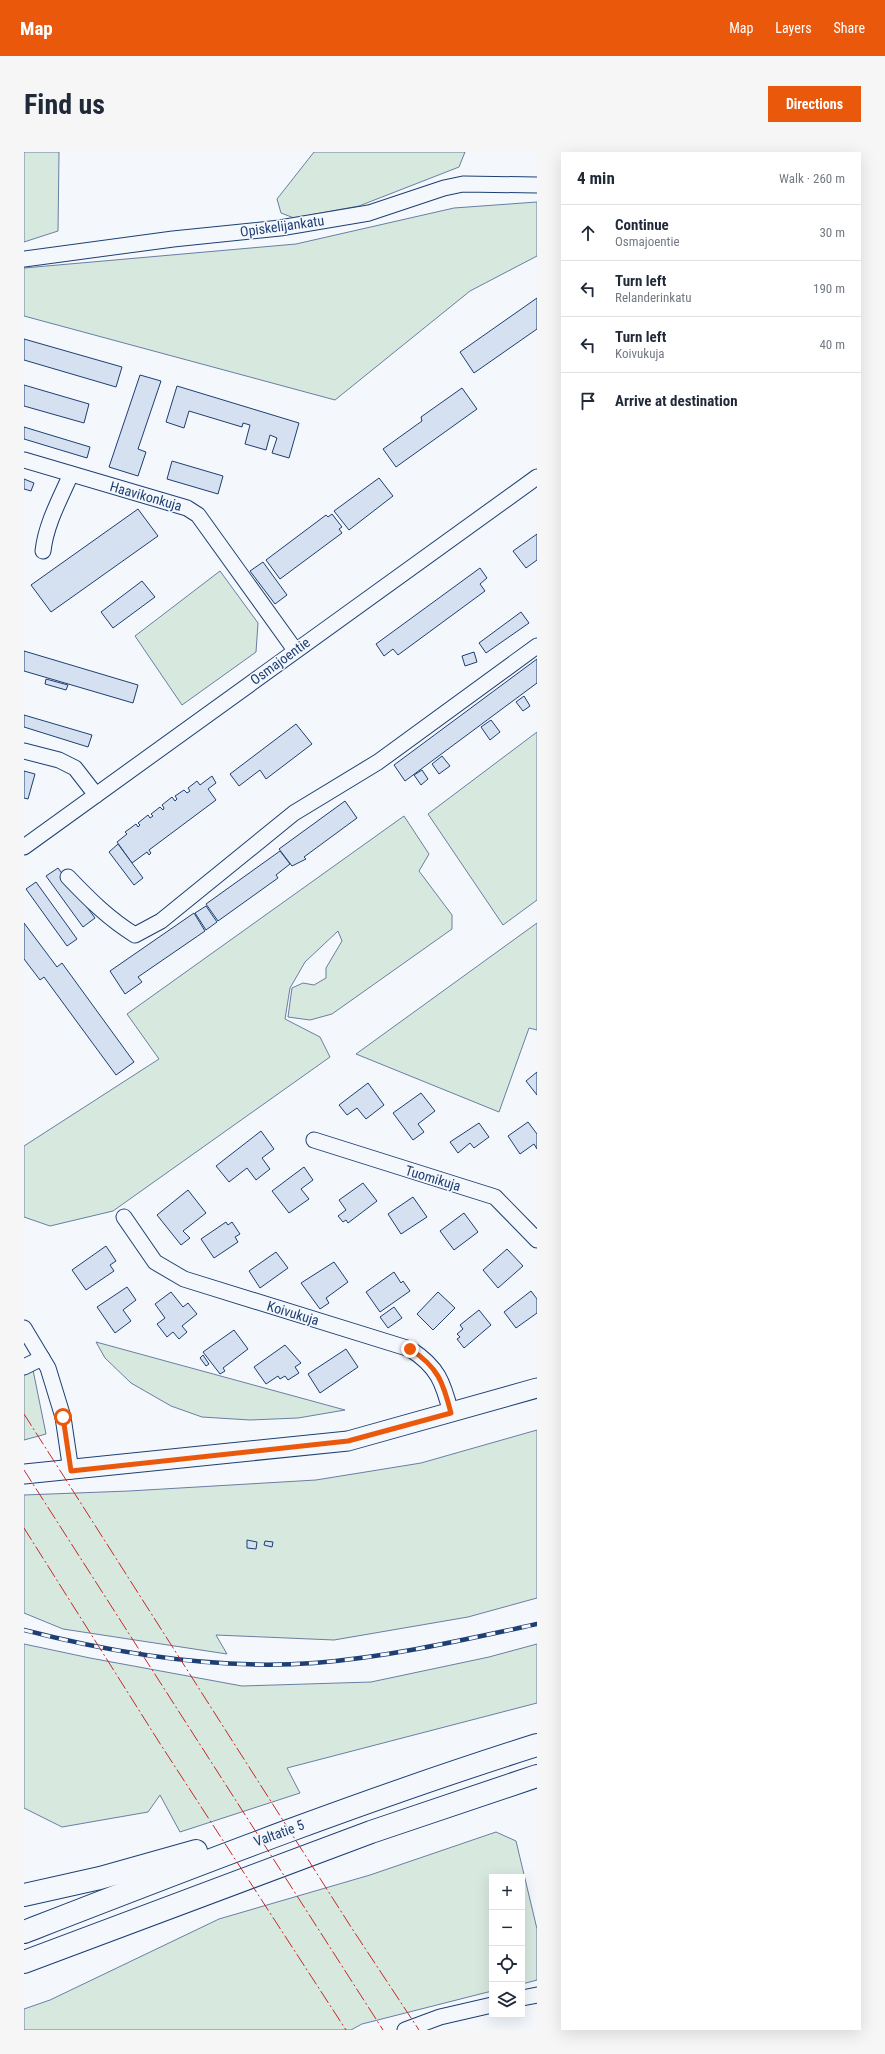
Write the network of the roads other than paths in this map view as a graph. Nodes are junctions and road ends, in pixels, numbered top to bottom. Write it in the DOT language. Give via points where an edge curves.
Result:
graph roads {
  1 [pos="537,184"];
  2 [pos="24,259"];
  3 [pos="24,460"];
  4 [pos="70,474"];
  5 [pos="537,477"];
  6 [pos="42,551"];
  7 [pos="537,646"];
  8 [pos="295,650"];
  9 [pos="24,751"];
  10 [pos="96,795"];
  11 [pos="24,847"];
  12 [pos="68,877"];
  13 [pos="314,1140"];
  14 [pos="124,1217"];
  15 [pos="537,1240"];
  16 [pos="24,1328"];
  17 [pos="42,1358"];
  18 [pos="24,1368"];
  19 [pos="537,1388"];
  20 [pos="451,1413"];
  21 [pos="71,1471"];
  22 [pos="24,1474"];
  23 [pos="537,1745"];
  24 [pos="537,1776"];
  25 [pos="246,1845"];
  26 [pos="24,1896"];
  27 [pos="24,1932"];
  28 [pos="24,1962"];
  29 [pos="537,1995"];
  30 [pos="525,1997"];
  31 [pos="489,2006"];
  32 [pos="405,2030"];
  1 -- 2 [label="street, Opiskelijankatu" via="463,184 369,213 280,228"];
  3 -- 4 [label="street, Haavikonkuja"];
  4 -- 6 [label="street" via="52,515"];
  4 -- 8 [label="street, Haavikonkuja" via="187,508 198,515"];
  5 -- 8 [label="street, Osmajoentie"];
  7 -- 12 [label="street" via="375,769 294,813 161,921 135,935 96,906"];
  8 -- 10 [label="street, Osmajoentie"];
  9 -- 10 [label="street" via="60,760 75,768"];
  10 -- 11 [label="street, Osmajoentie"];
  13 -- 15 [label="street, Tuomikuja" via="495,1197"];
  14 -- 20 [label="street, Koivukuja" via="155,1262 184,1279 410,1349 426,1359 436,1371 443,1384"];
  16 -- 17 [label="street"];
  17 -- 18 [label="street"];
  17 -- 21 [label="street" via="48,1368 63,1417"];
  19 -- 20 [label="main road"];
  20 -- 21 [label="main road" via="348,1441"];
  21 -- 22 [label="main road"];
  23 -- 25 [label="highway, Valtatie 5" via="431,1778"];
  24 -- 28 [label="highway" via="371,1832"];
  25 -- 26 [label="highway" via="221,1844"];
  25 -- 27 [label="highway, Valtatie 5"];
  29 -- 30 [label="street"];
  31 -- 32 [label="street" via="440,2017"];
}
